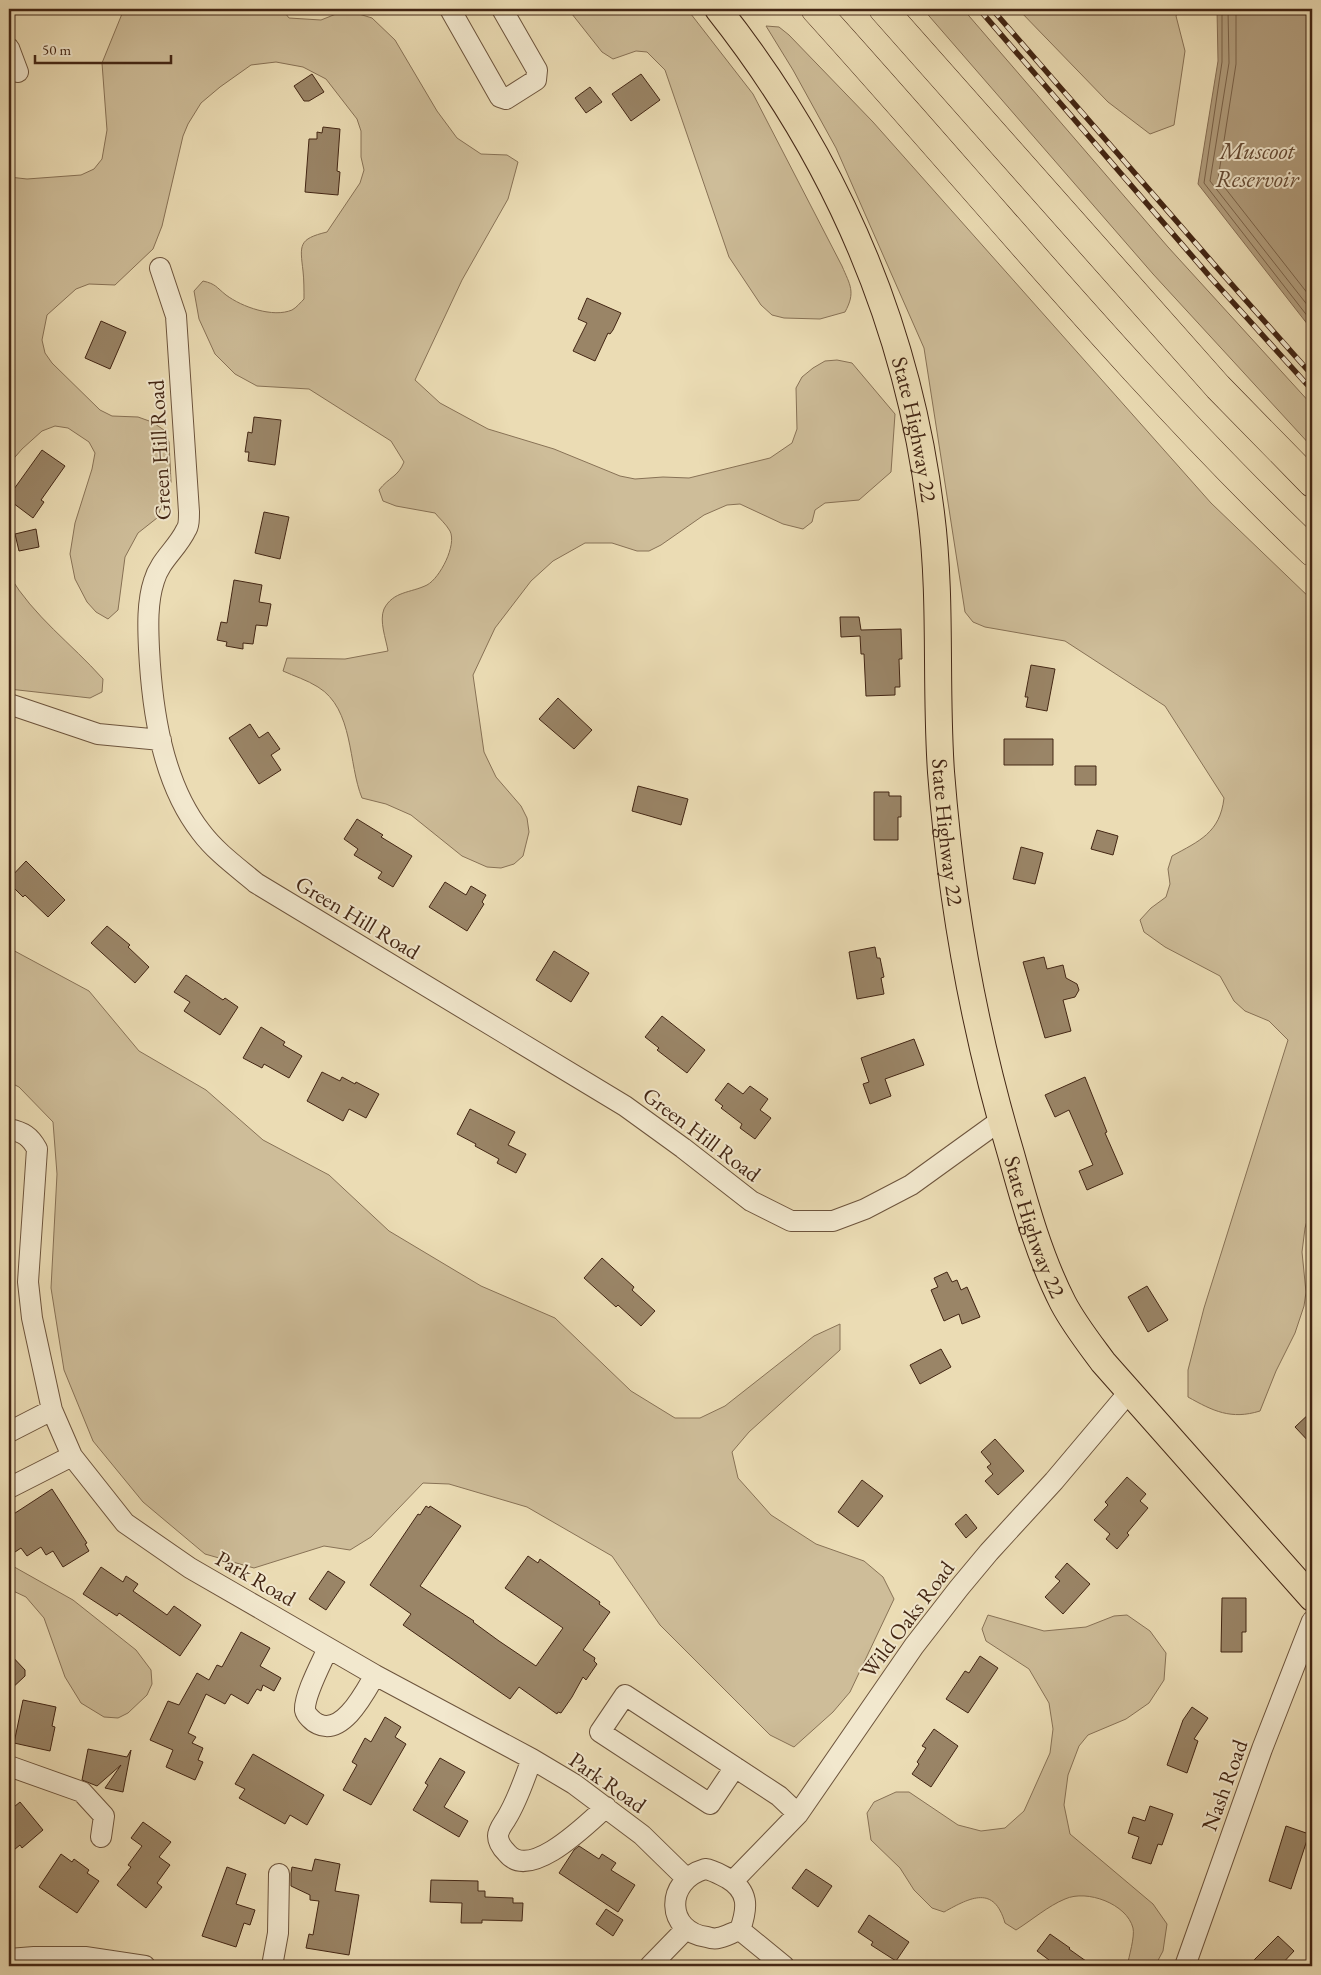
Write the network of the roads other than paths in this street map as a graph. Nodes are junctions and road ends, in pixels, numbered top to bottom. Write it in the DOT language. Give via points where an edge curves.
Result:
graph roads {
  1 [pos="450,9"];
  2 [pos="502,9"];
  3 [pos="718,9"];
  4 [pos="816,9"];
  5 [pos="883,9"];
  6 [pos="9,48"];
  7 [pos="18,72"];
  8 [pos="160,268"];
  9 [pos="1312,483"];
  10 [pos="1312,552"];
  11 [pos="9,704"];
  12 [pos="161,740"];
  13 [pos="1001,1120"];
  14 [pos="9,1129"];
  15 [pos="1129,1392"];
  16 [pos="52,1410"];
  17 [pos="9,1432"];
  18 [pos="72,1456"];
  19 [pos="9,1488"];
  20 [pos="1312,1598"];
  21 [pos="1312,1621"];
  22 [pos="328,1648"];
  23 [pos="375,1676"];
  24 [pos="532,1758"];
  25 [pos="9,1766"];
  26 [pos="735,1767"];
  27 [pos="606,1807"];
  28 [pos="798,1814"];
  29 [pos="101,1837"];
  30 [pos="279,1874"];
  31 [pos="686,1878"];
  32 [pos="732,1882"];
  33 [pos="685,1930"];
  34 [pos="740,1930"];
  35 [pos="9,1959"];
  36 [pos="145,1966"];
  37 [pos="272,1966"];
  38 [pos="650,1966"];
  39 [pos="784,1966"];
  40 [pos="1184,1966"];
  1 -- 2 [label="street" via="500,97 506,99 536,80 537,70"];
  3 -- 13 [label="main road, State Highway 22" via="774,87 832,186 877,288 896,341 911,399 932,514 941,770 948,838 969,980"];
  4 -- 10 [label="highway" via="1115,347 1272,514"];
  5 -- 9 [label="highway" via="1218,387"];
  6 -- 7 [label="street"];
  8 -- 12 [label="street, Green Hill Road" via="176,316 189,512 187,530 164,558 153,581 148,619 151,694"];
  11 -- 12 [label="street" via="98,734"];
  12 -- 13 [label="street, Green Hill Road" via="169,770 200,831 256,884 625,1106 751,1201 791,1221 833,1221 866,1209 911,1185"];
  13 -- 15 [label="main road, State Highway 22" via="1037,1240 1064,1304 1083,1336"];
  14 -- 16 [label="street, Park Road" via="31,1138 37,1149 28,1282 32,1318"];
  15 -- 20 [label="main road, State Highway 22"];
  15 -- 28 [label="street, Wild Oaks Road" via="959,1588 914,1646"];
  16 -- 17 [label="street"];
  16 -- 18 [label="street, Park Road"];
  18 -- 19 [label="street"];
  18 -- 22 [label="street, Park Road" via="125,1523 190,1568"];
  21 -- 40 [label="street, Nash Road"];
  22 -- 23 [label="street, Park Road"];
  22 -- 23 [label="street" via="305,1709 319,1725 327,1726 343,1720 358,1705"];
  23 -- 24 [label="street, Park Road"];
  24 -- 27 [label="street, Park Road"];
  24 -- 27 [label="street" via="498,1837 502,1848 512,1859 538,1858 563,1845"];
  25 -- 29 [label="street" via="82,1792 104,1816"];
  26 -- 26 [label="street" via="625,1695 600,1732 710,1804"];
  26 -- 28 [label="street" via="779,1796"];
  27 -- 31 [label="street, Park Road" via="642,1835"];
  28 -- 32 [label="street, Wild Oaks Road"];
  30 -- 37 [label="street" via="278,1933"];
  31 -- 32 [label="street" via="705,1869 714,1870"];
  31 -- 33 [label="street" via="678,1888 675,1902"];
  32 -- 34 [label="street" via="742,1891 746,1903"];
  33 -- 34 [label="street" via="697,1936 717,1939"];
  33 -- 38 [label="street"];
  34 -- 39 [label="street"];
  35 -- 36 [label="street" via="84,1957"];
}
